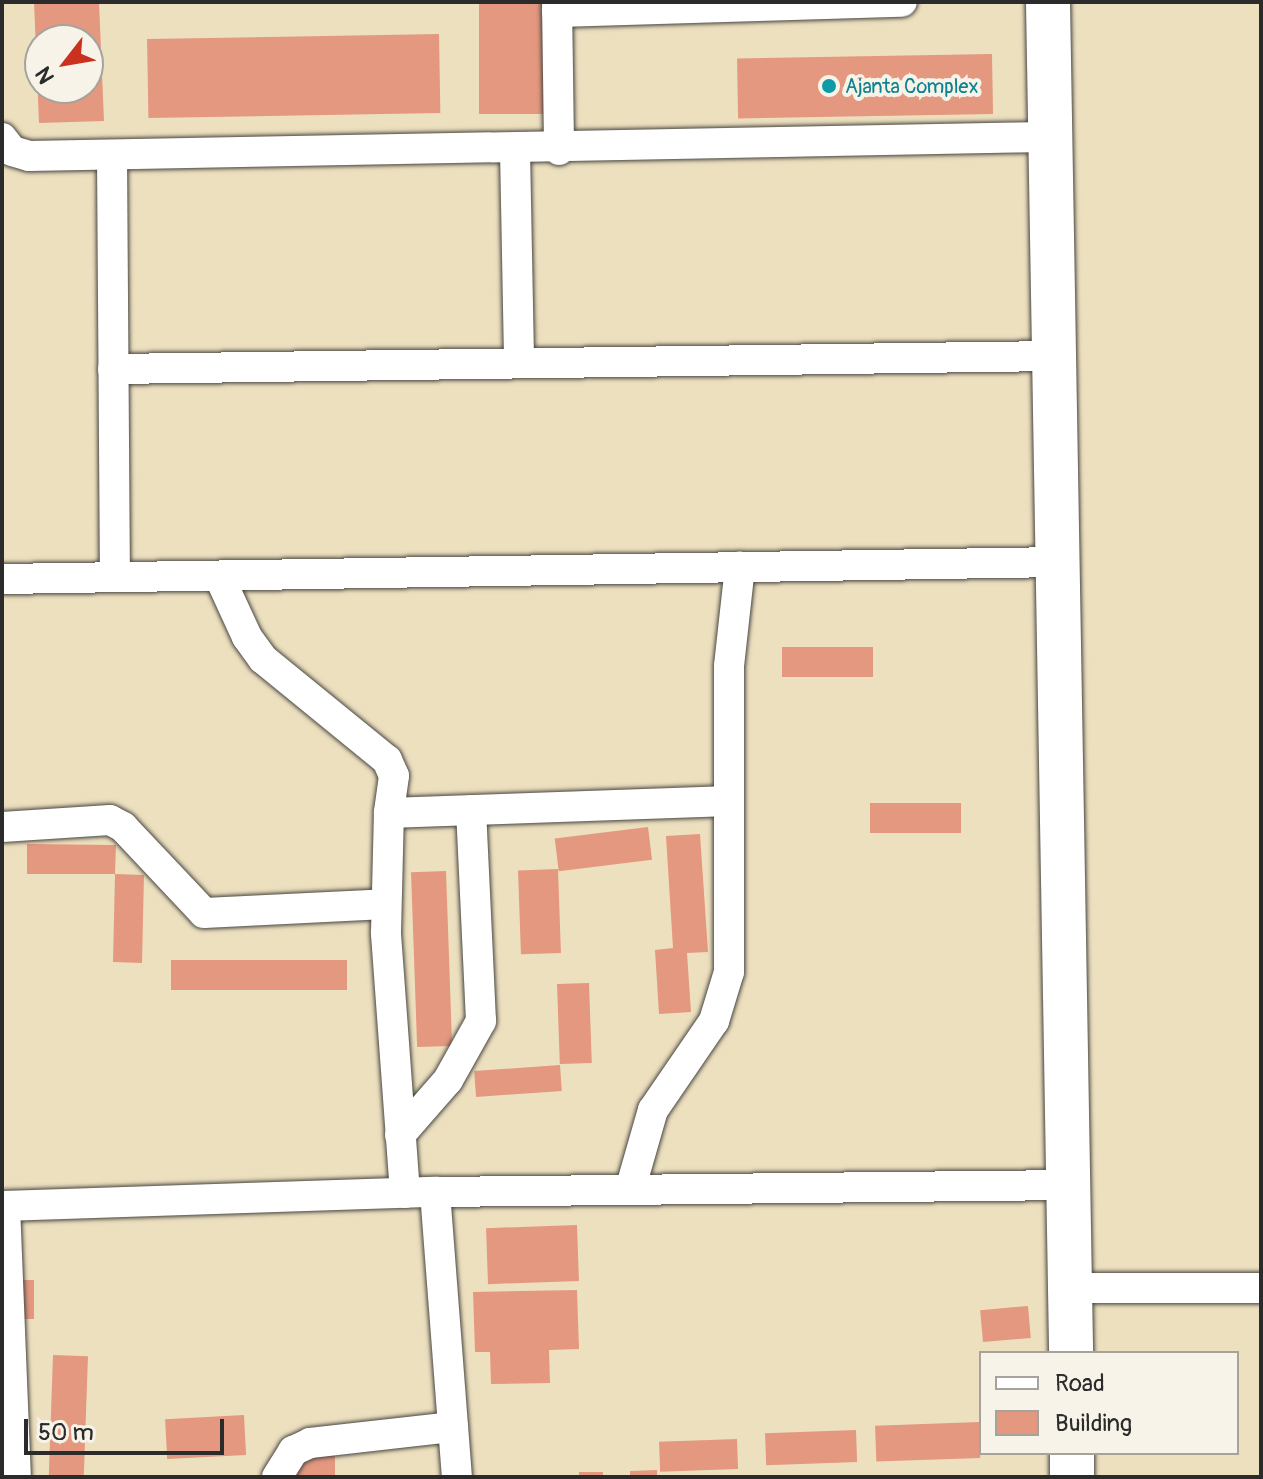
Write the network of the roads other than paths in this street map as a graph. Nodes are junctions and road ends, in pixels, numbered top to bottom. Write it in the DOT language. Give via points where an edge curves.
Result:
graph roads {
  1 [pos="902,2"];
  2 [pos="1048,2"];
  3 [pos="557,7"];
  4 [pos="1050,137"];
  5 [pos="2,138"];
  6 [pos="515,150"];
  7 [pos="559,150"];
  8 [pos="112,155"];
  9 [pos="1054,356"];
  10 [pos="519,363"];
  11 [pos="113,369"];
  12 [pos="1058,562"];
  13 [pos="740,567"];
  14 [pos="219,576"];
  15 [pos="115,577"];
  16 [pos="2,579"];
  17 [pos="729,801"];
  18 [pos="471,810"];
  19 [pos="389,813"];
  20 [pos="2,827"];
  21 [pos="386,904"];
  22 [pos="400,1135"];
  23 [pos="1069,1185"];
  24 [pos="630,1190"];
  25 [pos="420,1193"];
  26 [pos="4,1206"];
  27 [pos="1070,1288"];
  28 [pos="1261,1288"];
  29 [pos="1071,1351"];
  30 [pos="453,1427"];
  31 [pos="1072,1455"];
  32 [pos="16,1477"];
  33 [pos="277,1477"];
  34 [pos="457,1477"];
  35 [pos="1072,1477"];
  1 -- 3 [label="street"];
  2 -- 4 [label="street"];
  3 -- 7 [label="street"];
  4 -- 7 [label="street"];
  4 -- 9 [label="street"];
  5 -- 8 [label="street" via="12,151 29,156"];
  6 -- 7 [label="street"];
  6 -- 8 [label="street"];
  6 -- 10 [label="street"];
  8 -- 11 [label="street"];
  9 -- 10 [label="street"];
  9 -- 12 [label="street"];
  10 -- 11 [label="street"];
  11 -- 15 [label="street"];
  12 -- 13 [label="street"];
  12 -- 23 [label="street"];
  13 -- 14 [label="street"];
  13 -- 17 [label="street" via="729,666"];
  14 -- 15 [label="street"];
  14 -- 19 [label="street" via="263,659 387,760 394,776"];
  15 -- 16 [label="street"];
  17 -- 18 [label="street"];
  17 -- 24 [label="street" via="729,972 723,999 653,1110"];
  18 -- 19 [label="street"];
  18 -- 22 [label="street" via="481,1021 448,1080"];
  19 -- 21 [label="street"];
  20 -- 21 [label="street" via="110,820 123,827 204,913"];
  21 -- 22 [label="street"];
  22 -- 25 [label="street"];
  23 -- 24 [label="street"];
  23 -- 27 [label="street"];
  24 -- 25 [label="street"];
  25 -- 26 [label="street"];
  25 -- 30 [label="street"];
  26 -- 32 [label="street"];
  27 -- 28 [label="street"];
  27 -- 29 [label="street"];
  30 -- 33 [label="street" via="310,1443 293,1451"];
  30 -- 34 [label="street"];
  31 -- 35 [label="street"];
}
